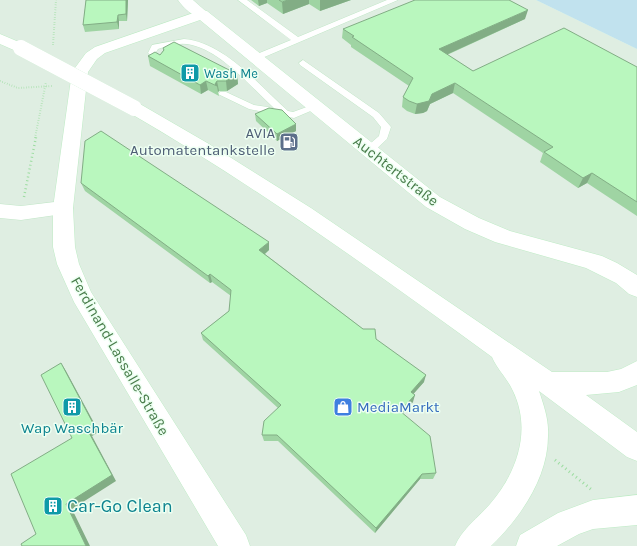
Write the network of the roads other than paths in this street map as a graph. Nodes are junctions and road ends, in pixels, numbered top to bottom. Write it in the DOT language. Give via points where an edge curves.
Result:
graph roads {
  1 [pos="185,0"];
  2 [pos="242,0"];
  3 [pos="394,0"];
  4 [pos="202,14"];
  5 [pos="0,38"];
  6 [pos="298,40"];
  7 [pos="255,58"];
  8 [pos="161,60"];
  9 [pos="303,63"];
  10 [pos="223,94"];
  11 [pos="315,107"];
  12 [pos="285,113"];
  13 [pos="368,151"];
  14 [pos="63,208"];
  15 [pos="0,210"];
  16 [pos="637,288"];
  17 [pos="496,345"];
  18 [pos="637,372"];
  19 [pos="548,383"];
  20 [pos="637,448"];
  21 [pos="637,510"];
  22 [pos="235,546"];
  23 [pos="470,546"];
  24 [pos="531,546"];
  1 -- 4 [label="street, Auchtertstraße"];
  2 -- 6 [label="lane"];
  3 -- 6 [label="lane"];
  4 -- 7 [label="street, Auchtertstraße"];
  4 -- 14 [label="street, Ferdinand-Lassalle-Straße" via="100,50 84,64 80,72"];
  5 -- 17 [label="street, bridge" via="134,108 211,153 285,200"];
  6 -- 7 [label="lane"];
  7 -- 11 [label="street, Auchtertstraße"];
  8 -- 12 [label="lane" via="152,53 155,47 171,42 194,43 213,52"];
  9 -- 13 [label="lane" via="376,115 386,126 384,137"];
  10 -- 12 [label="lane" via="260,110"];
  11 -- 12 [label="lane" via="294,115"];
  11 -- 13 [label="street, Auchtertstraße"];
  13 -- 16 [label="street, Auchtertstraße" via="433,202 473,225 513,240 587,259 609,268"];
  14 -- 15 [label="street" via="21,213"];
  14 -- 22 [label="street, Ferdinand-Lassalle-Straße" via="64,247 79,290"];
  17 -- 19 [label="street"];
  17 -- 23 [label="street" via="526,390 533,414 534,455 524,482 508,506"];
  18 -- 19 [label="street" via="618,380 600,383"];
  19 -- 20 [label="street"];
  21 -- 24 [label="street" via="610,511 580,517 554,530"];
}
